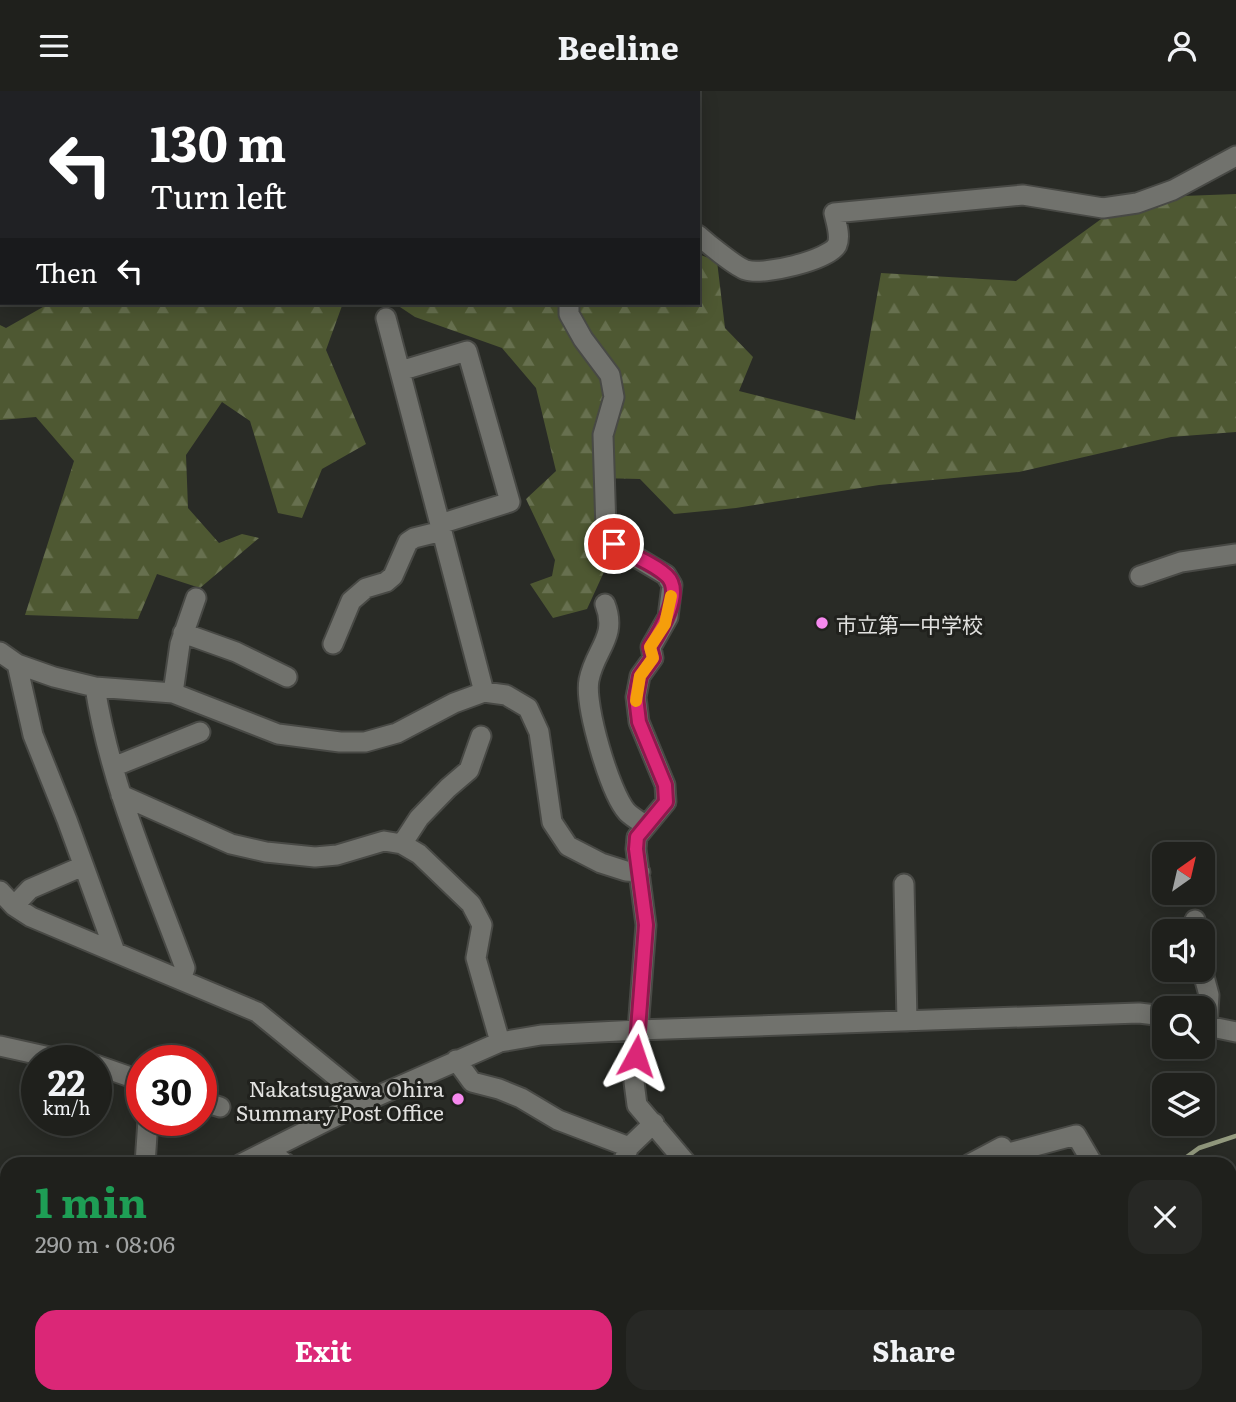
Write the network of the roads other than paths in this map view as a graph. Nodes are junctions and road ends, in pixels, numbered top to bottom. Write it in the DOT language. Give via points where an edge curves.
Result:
graph roads {
  1 [pos="1236,156"];
  2 [pos="700,236"];
  3 [pos="569,305"];
  4 [pos="386,318"];
  5 [pos="400,371"];
  6 [pos="441,527"];
  7 [pos="1236,554"];
  8 [pos="1140,576"];
  9 [pos="196,598"];
  10 [pos="605,604"];
  11 [pos="183,633"];
  12 [pos="333,644"];
  13 [pos="0,652"];
  14 [pos="17,664"];
  15 [pos="287,677"];
  16 [pos="95,687"];
  17 [pos="484,692"];
  18 [pos="173,693"];
  19 [pos="200,732"];
  20 [pos="481,736"];
  21 [pos="113,767"];
  22 [pos="121,795"];
  23 [pos="645,825"];
  24 [pos="402,844"];
  25 [pos="83,866"];
  26 [pos="640,872"];
  27 [pos="904,884"];
  28 [pos="7,899"];
  29 [pos="114,952"];
  30 [pos="181,980"];
  31 [pos="1152,1015"];
  32 [pos="908,1021"];
  33 [pos="1215,1028"];
  34 [pos="638,1030"];
  35 [pos="1236,1032"];
  36 [pos="500,1042"];
  37 [pos="0,1046"];
  38 [pos="21,1051"];
  39 [pos="456,1060"];
  40 [pos="366,1101"];
  41 [pos="654,1123"];
  42 [pos="147,1136"];
  43 [pos="269,1150"];
  44 [pos="625,1156"];
  45 [pos="145,1157"];
  46 [pos="255,1157"];
  47 [pos="278,1157"];
  48 [pos="681,1157"];
  49 [pos="983,1157"];
  50 [pos="1089,1157"];
  1 -- 2 [label="street" via="1173,190 1137,203 1103,208 1023,195 834,213 837,245 780,271 746,270"];
  3 -- 23 [label="street" via="583,339 610,375 614,397 603,435 606,530 614,544 666,575 672,585 668,617 650,647 653,658 637,685 639,722 665,785 666,802"];
  4 -- 5 [label="street"];
  5 -- 6 [label="street"];
  5 -- 6 [label="street" via="467,351 510,502"];
  6 -- 12 [label="street" via="408,542 393,576 351,601"];
  6 -- 17 [label="street"];
  7 -- 8 [label="street" via="1181,562"];
  9 -- 11 [label="street"];
  10 -- 23 [label="street" via="610,628 587,694 592,722 618,798 628,813"];
  11 -- 15 [label="street"];
  11 -- 18 [label="street"];
  13 -- 14 [label="street"];
  14 -- 16 [label="street"];
  14 -- 25 [label="street" via="33,735"];
  16 -- 18 [label="street"];
  16 -- 21 [label="street"];
  17 -- 18 [label="street" via="397,733 365,742 278,734"];
  17 -- 26 [label="street" via="506,695 527,708 539,732 552,822 568,846 601,863"];
  19 -- 21 [label="street"];
  20 -- 24 [label="street" via="469,770 419,818"];
  21 -- 22 [label="street"];
  22 -- 24 [label="street" via="231,844 266,852 315,857 384,841"];
  22 -- 30 [label="street" via="185,968"];
  23 -- 26 [label="street" via="637,837"];
  24 -- 36 [label="street" via="419,854 471,904 482,925 476,958"];
  25 -- 28 [label="street"];
  25 -- 29 [label="street"];
  26 -- 34 [label="street" via="646,925"];
  27 -- 32 [label="street"];
  28 -- 29 [label="street" via="31,917"];
  29 -- 30 [label="street"];
  30 -- 40 [label="street" via="257,1012"];
  31 -- 32 [label="street"];
  32 -- 34 [label="street"];
  33 -- 35 [label="street"];
  34 -- 36 [label="street"];
  34 -- 41 [label="street" via="637,1105"];
  36 -- 39 [label="street"];
  37 -- 38 [label="street"];
  39 -- 40 [label="street"];
  39 -- 44 [label="street" via="472,1082 521,1098"];
  40 -- 43 [label="street"];
  41 -- 44 [label="street"];
  41 -- 48 [label="street"];
  42 -- 45 [label="street"];
  43 -- 46 [label="street"];
  43 -- 47 [label="street"];
  49 -- 50 [label="street" via="1002,1147 1005,1154 1076,1135"];
}
